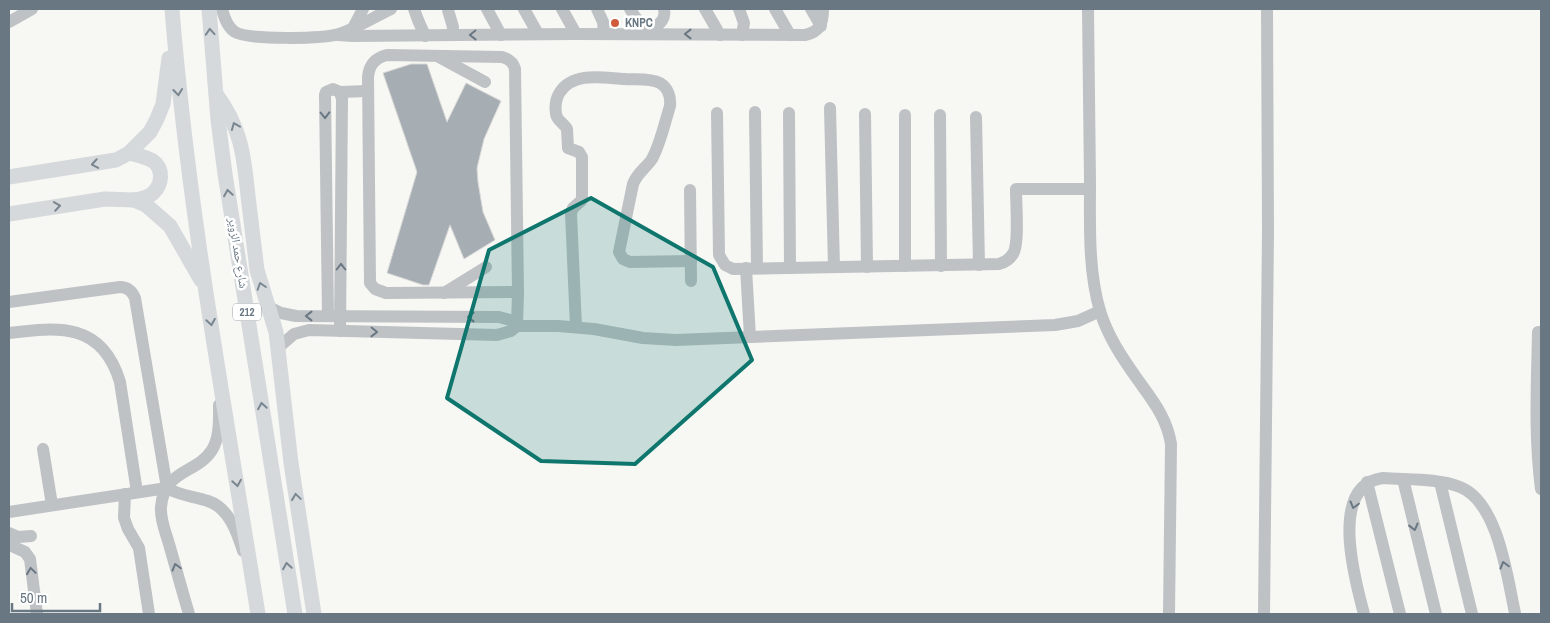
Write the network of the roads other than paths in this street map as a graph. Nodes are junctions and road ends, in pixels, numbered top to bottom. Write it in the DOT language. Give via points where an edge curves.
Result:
graph roads {
  1 [pos="32,9"];
  2 [pos="172,9"];
  3 [pos="209,9"];
  4 [pos="222,9"];
  5 [pos="363,9"];
  6 [pos="391,9"];
  7 [pos="414,9"];
  8 [pos="487,9"];
  9 [pos="524,9"];
  10 [pos="562,9"];
  11 [pos="597,9"];
  12 [pos="630,9"];
  13 [pos="664,9"];
  14 [pos="705,9"];
  15 [pos="739,9"];
  16 [pos="775,9"];
  17 [pos="812,9"];
  18 [pos="823,9"];
  19 [pos="1088,9"];
  20 [pos="1267,9"];
  21 [pos="448,10"];
  22 [pos="9,22"];
  23 [pos="821,26"];
  24 [pos="353,28"];
  25 [pos="173,30"];
  26 [pos="338,34"];
  27 [pos="538,34"];
  28 [pos="576,34"];
  29 [pos="604,34"];
  30 [pos="452,35"];
  31 [pos="501,35"];
  32 [pos="720,35"];
  33 [pos="742,35"];
  34 [pos="790,35"];
  35 [pos="426,36"];
  36 [pos="437,56"];
  37 [pos="485,82"];
  38 [pos="368,91"];
  39 [pos="215,92"];
  40 [pos="830,108"];
  41 [pos="755,112"];
  42 [pos="717,113"];
  43 [pos="788,114"];
  44 [pos="865,114"];
  45 [pos="940,114"];
  46 [pos="905,115"];
  47 [pos="976,117"];
  48 [pos="129,154"];
  49 [pos="9,177"];
  50 [pos="1090,189"];
  51 [pos="690,190"];
  52 [pos="134,200"];
  53 [pos="9,214"];
  54 [pos="691,261"];
  55 [pos="980,265"];
  56 [pos="905,266"];
  57 [pos="941,266"];
  58 [pos="486,267"];
  59 [pos="834,267"];
  60 [pos="867,267"];
  61 [pos="751,268"];
  62 [pos="790,268"];
  63 [pos="691,281"];
  64 [pos="206,289"];
  65 [pos="518,292"];
  66 [pos="444,293"];
  67 [pos="9,302"];
  68 [pos="269,307"];
  69 [pos="1100,311"];
  70 [pos="334,316"];
  71 [pos="517,326"];
  72 [pos="576,327"];
  73 [pos="340,331"];
  74 [pos="1541,332"];
  75 [pos="9,333"];
  76 [pos="750,337"];
  77 [pos="279,347"];
  78 [pos="220,382"];
  79 [pos="1538,427"];
  80 [pos="43,449"];
  81 [pos="1403,479"];
  82 [pos="1367,482"];
  83 [pos="1440,482"];
  84 [pos="168,488"];
  85 [pos="1541,489"];
  86 [pos="131,493"];
  87 [pos="52,505"];
  88 [pos="9,512"];
  89 [pos="9,526"];
  90 [pos="9,533"];
  91 [pos="9,537"];
  92 [pos="14,551"];
  93 [pos="251,574"];
  94 [pos="1266,584"];
  95 [pos="37,614"];
  96 [pos="149,614"];
  97 [pos="189,614"];
  98 [pos="258,614"];
  99 [pos="295,614"];
  100 [pos="314,614"];
  101 [pos="1169,614"];
  102 [pos="1264,614"];
  103 [pos="1270,614"];
  104 [pos="1364,614"];
  105 [pos="1400,614"];
  106 [pos="1436,614"];
  107 [pos="1472,614"];
  108 [pos="1516,614"];
  1 -- 22 [label="street"];
  2 -- 25 [label="main road"];
  39 -- 3 [label="main road, شارع حمد الزوير / 212, one-way"];
  4 -- 26 [label="street" via="225,20 234,31 248,36 320,37"];
  5 -- 24 [label="street"];
  6 -- 24 [label="street"];
  7 -- 35 [label="street"];
  8 -- 31 [label="street"];
  9 -- 27 [label="street"];
  10 -- 28 [label="street"];
  11 -- 29 [label="street"];
  12 -- 13 [label="street" via="639,22 649,27 664,20"];
  14 -- 32 [label="street"];
  15 -- 33 [label="street" via="744,23"];
  16 -- 34 [label="street"];
  17 -- 23 [label="street"];
  18 -- 23 [label="street"];
  19 -- 50 [label="street"];
  20 -- 94 [label="street"];
  21 -- 30 [label="street"];
  23 -- 34 [label="street" via="811,34"];
  24 -- 26 [label="street"];
  25 -- 48 [label="main road" via="163,104 150,132"];
  25 -- 64 [label="main road, one-way" via="186,157"];
  26 -- 35 [label="street"];
  27 -- 28 [label="street"];
  27 -- 31 [label="street"];
  28 -- 29 [label="street"];
  32 -- 29 [label="street, one-way"];
  31 -- 30 [label="street, one-way"];
  30 -- 35 [label="street"];
  32 -- 33 [label="street"];
  33 -- 34 [label="street"];
  36 -- 37 [label="street"];
  36 -- 38 [label="street" via="382,56 370,67"];
  36 -- 65 [label="street" via="502,57 514,66"];
  38 -- 66 [label="street" via="370,283 382,293"];
  38 -- 70 [label="street" via="340,92"];
  68 -- 39 [label="main road, one-way" via="257,270 241,142 232,116"];
  99 -- 39 [label="main road, شارع حمد الزوير / 212, one-way"];
  40 -- 59 [label="street"];
  41 -- 61 [label="street"];
  42 -- 61 [label="street" via="719,255 729,267"];
  43 -- 62 [label="street"];
  44 -- 60 [label="street"];
  45 -- 57 [label="street"];
  46 -- 56 [label="street"];
  47 -- 55 [label="street"];
  48 -- 49 [label="main road, one-way" via="97,164"];
  48 -- 52 [label="main road" via="154,162 161,176 153,194"];
  50 -- 55 [label="street" via="1016,189 1015,250 1004,262"];
  50 -- 69 [label="street" via="1092,264"];
  51 -- 54 [label="street"];
  53 -- 52 [label="main road, one-way" via="105,200"];
  52 -- 64 [label="main road" via="146,205 170,226"];
  54 -- 63 [label="street"];
  54 -- 72 [label="street" via="630,262 622,259 619,252 633,184 655,151 670,106 668,91 660,83 650,80 589,78 572,81 559,94 556,113 567,127 568,148 579,152 582,157 582,200 571,213"];
  55 -- 57 [label="street"];
  56 -- 57 [label="street"];
  56 -- 60 [label="street"];
  58 -- 66 [label="street"];
  59 -- 60 [label="street"];
  59 -- 62 [label="street"];
  61 -- 62 [label="street"];
  61 -- 76 [label="street"];
  64 -- 78 [label="main road, one-way"];
  65 -- 66 [label="street"];
  65 -- 71 [label="street"];
  67 -- 84 [label="street" via="120,287 132,292"];
  70 -- 68 [label="street, one-way" via="289,315"];
  68 -- 77 [label="main road"];
  69 -- 76 [label="street" via="1078,321 1055,325"];
  69 -- 101 [label="street" via="1125,362 1159,410 1169,433"];
  71 -- 70 [label="street, one-way" via="499,317"];
  70 -- 73 [label="street"];
  71 -- 72 [label="street"];
  73 -- 71 [label="street, one-way" via="496,334 511,331"];
  72 -- 76 [label="street" via="659,339"];
  73 -- 77 [label="street" via="301,332 287,338"];
  74 -- 79 [label="street" via="1538,332"];
  75 -- 86 [label="street" via="67,330 93,340 107,355 120,382"];
  100 -- 77 [label="main road, one-way" via="291,463"];
  78 -- 84 [label="street" via="218,426 212,450 202,461 176,476"];
  78 -- 93 [label="main road, one-way"];
  79 -- 85 [label="street"];
  80 -- 87 [label="street"];
  81 -- 82 [label="street" via="1383,478"];
  81 -- 83 [label="street"];
  81 -- 106 [label="street, one-way"];
  82 -- 104 [label="street, one-way" via="1353,503 1350,527 1351,563"];
  82 -- 105 [label="street"];
  83 -- 107 [label="street"];
  108 -- 83 [label="street, one-way" via="1494,528 1484,508 1468,491"];
  84 -- 86 [label="street"];
  84 -- 93 [label="street" via="220,507 237,533"];
  97 -- 84 [label="street, one-way" via="162,519 162,501"];
  86 -- 87 [label="street"];
  86 -- 96 [label="street" via="124,518 140,548"];
  87 -- 88 [label="street"];
  89 -- 90 [label="street" via="30,532 18,537"];
  91 -- 92 [label="street"];
  95 -- 92 [label="street, one-way" via="30,559 26,552"];
  93 -- 98 [label="main road"];
  94 -- 102 [label="street"];
  94 -- 103 [label="street"];
}
